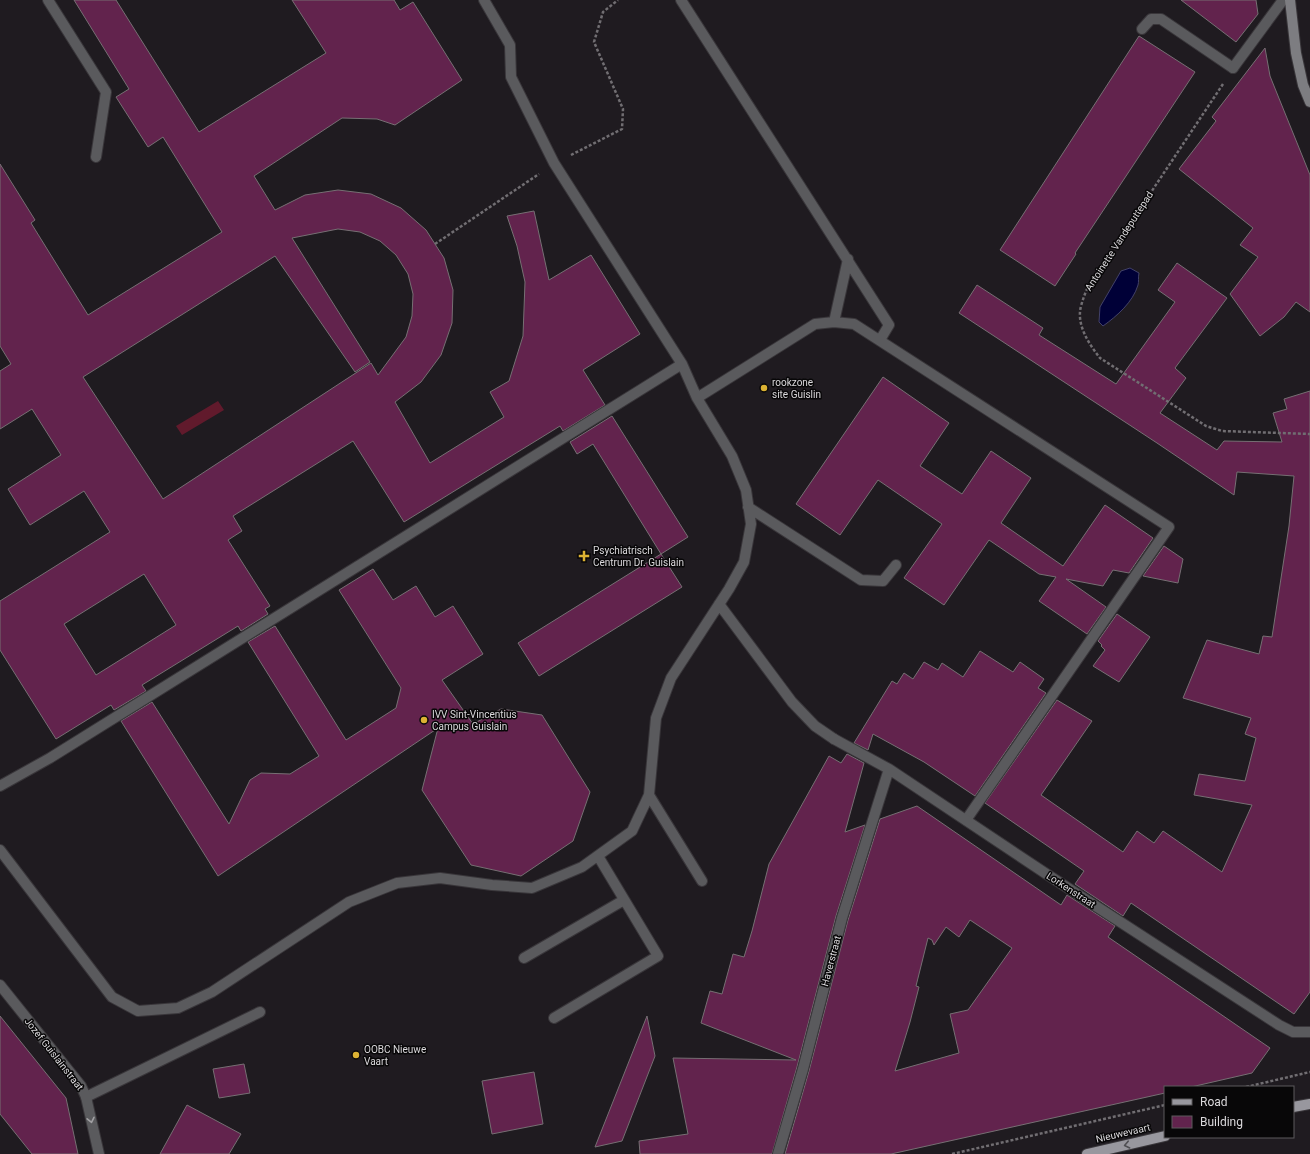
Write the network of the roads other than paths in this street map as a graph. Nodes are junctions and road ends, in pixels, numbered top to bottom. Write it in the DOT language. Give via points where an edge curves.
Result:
graph roads {
  1 [pos="48,0"];
  2 [pos="484,0"];
  3 [pos="681,0"];
  4 [pos="1284,0"];
  5 [pos="1290,0"];
  6 [pos="1142,29"];
  7 [pos="1310,102"];
  8 [pos="96,158"];
  9 [pos="848,259"];
  10 [pos="834,322"];
  11 [pos="880,340"];
  12 [pos="682,364"];
  13 [pos="697,398"];
  14 [pos="748,507"];
  15 [pos="896,565"];
  16 [pos="719,604"];
  17 [pos="889,769"];
  18 [pos="0,786"];
  19 [pos="649,795"];
  20 [pos="966,820"];
  21 [pos="0,850"];
  22 [pos="598,856"];
  23 [pos="702,881"];
  24 [pos="624,900"];
  25 [pos="524,958"];
  26 [pos="0,985"];
  27 [pos="260,1012"];
  28 [pos="554,1018"];
  29 [pos="1310,1032"];
  30 [pos="86,1097"];
  31 [pos="1310,1104"];
  32 [pos="1294,1108"];
  33 [pos="1164,1136"];
  34 [pos="99,1154"];
  35 [pos="778,1154"];
  36 [pos="1087,1154"];
  1 -- 8 [label="street" via="106,92"];
  2 -- 12 [label="street" via="510,45 511,77 554,163"];
  3 -- 9 [label="street"];
  4 -- 6 [label="street" via="1233,68 1161,19 1151,18"];
  5 -- 7 [label="street" via="1296,53 1303,85"];
  9 -- 10 [label="street"];
  9 -- 11 [label="street" via="889,325"];
  10 -- 11 [label="street" via="854,324"];
  10 -- 13 [label="street" via="815,324"];
  11 -- 20 [label="street" via="1169,527"];
  12 -- 13 [label="street"];
  12 -- 18 [label="street" via="50,758"];
  13 -- 14 [label="street" via="732,456 746,490"];
  14 -- 15 [label="street" via="861,580 883,581"];
  14 -- 16 [label="street" via="751,524 744,562"];
  16 -- 17 [label="street, Lorkenstraat" via="792,702 815,726 834,740"];
  16 -- 19 [label="street" via="671,678 656,718"];
  17 -- 20 [label="street, Lorkenstraat"];
  17 -- 35 [label="street, Haverstraat" via="842,918"];
  19 -- 22 [label="street" via="632,831"];
  19 -- 23 [label="street"];
  20 -- 29 [label="street, Lorkenstraat" via="1279,1025 1293,1032"];
  21 -- 22 [label="street" via="112,997 138,1011 178,1008 212,992 349,902 397,883 440,878 532,888 582,867"];
  22 -- 24 [label="street"];
  24 -- 25 [label="street"];
  24 -- 28 [label="street" via="658,956"];
  26 -- 30 [label="street, Jozef Guislainstraat" via="81,1086"];
  27 -- 30 [label="street"];
  30 -- 34 [label="street, Jozef Guislainstraat, one-way"];
  31 -- 32 [label="main road"];
  33 -- 36 [label="main road, Nieuwevaart, one-way"];
}
